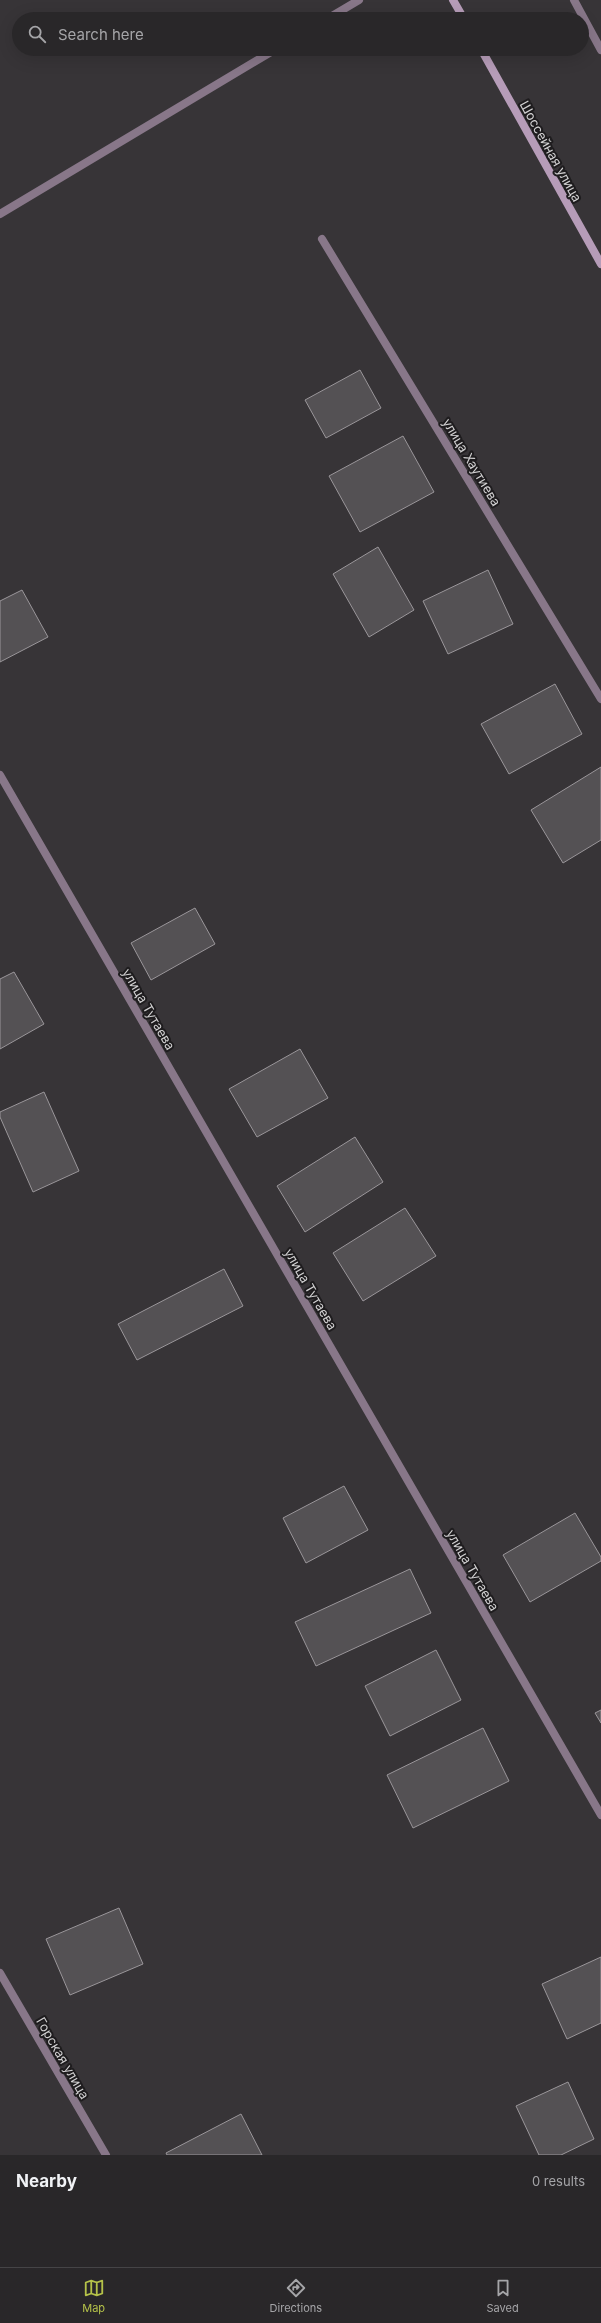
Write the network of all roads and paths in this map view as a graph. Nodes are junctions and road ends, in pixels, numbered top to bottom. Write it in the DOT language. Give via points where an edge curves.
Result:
graph roads {
  1 [pos="359,0"];
  2 [pos="453,0"];
  3 [pos="574,0"];
  4 [pos="339,12"];
  5 [pos="460,12"];
  6 [pos="580,12"];
  7 [pos="589,28"];
  8 [pos="601,50"];
  9 [pos="264,56"];
  10 [pos="485,56"];
  11 [pos="0,214"];
  12 [pos="322,239"];
  13 [pos="601,264"];
  14 [pos="601,699"];
  15 [pos="0,775"];
  16 [pos="601,1815"];
  17 [pos="0,1973"];
  18 [pos="106,2155"];
  1 -- 4 [label="street"];
  2 -- 5 [label="main road"];
  3 -- 6 [label="street"];
  7 -- 8 [label="street"];
  9 -- 11 [label="street"];
  10 -- 13 [label="main road, Шоссейная улица"];
  12 -- 14 [label="street, улица Хаутиева"];
  15 -- 16 [label="street, улица Тутаева"];
  17 -- 18 [label="street, Горская улица"];
}
